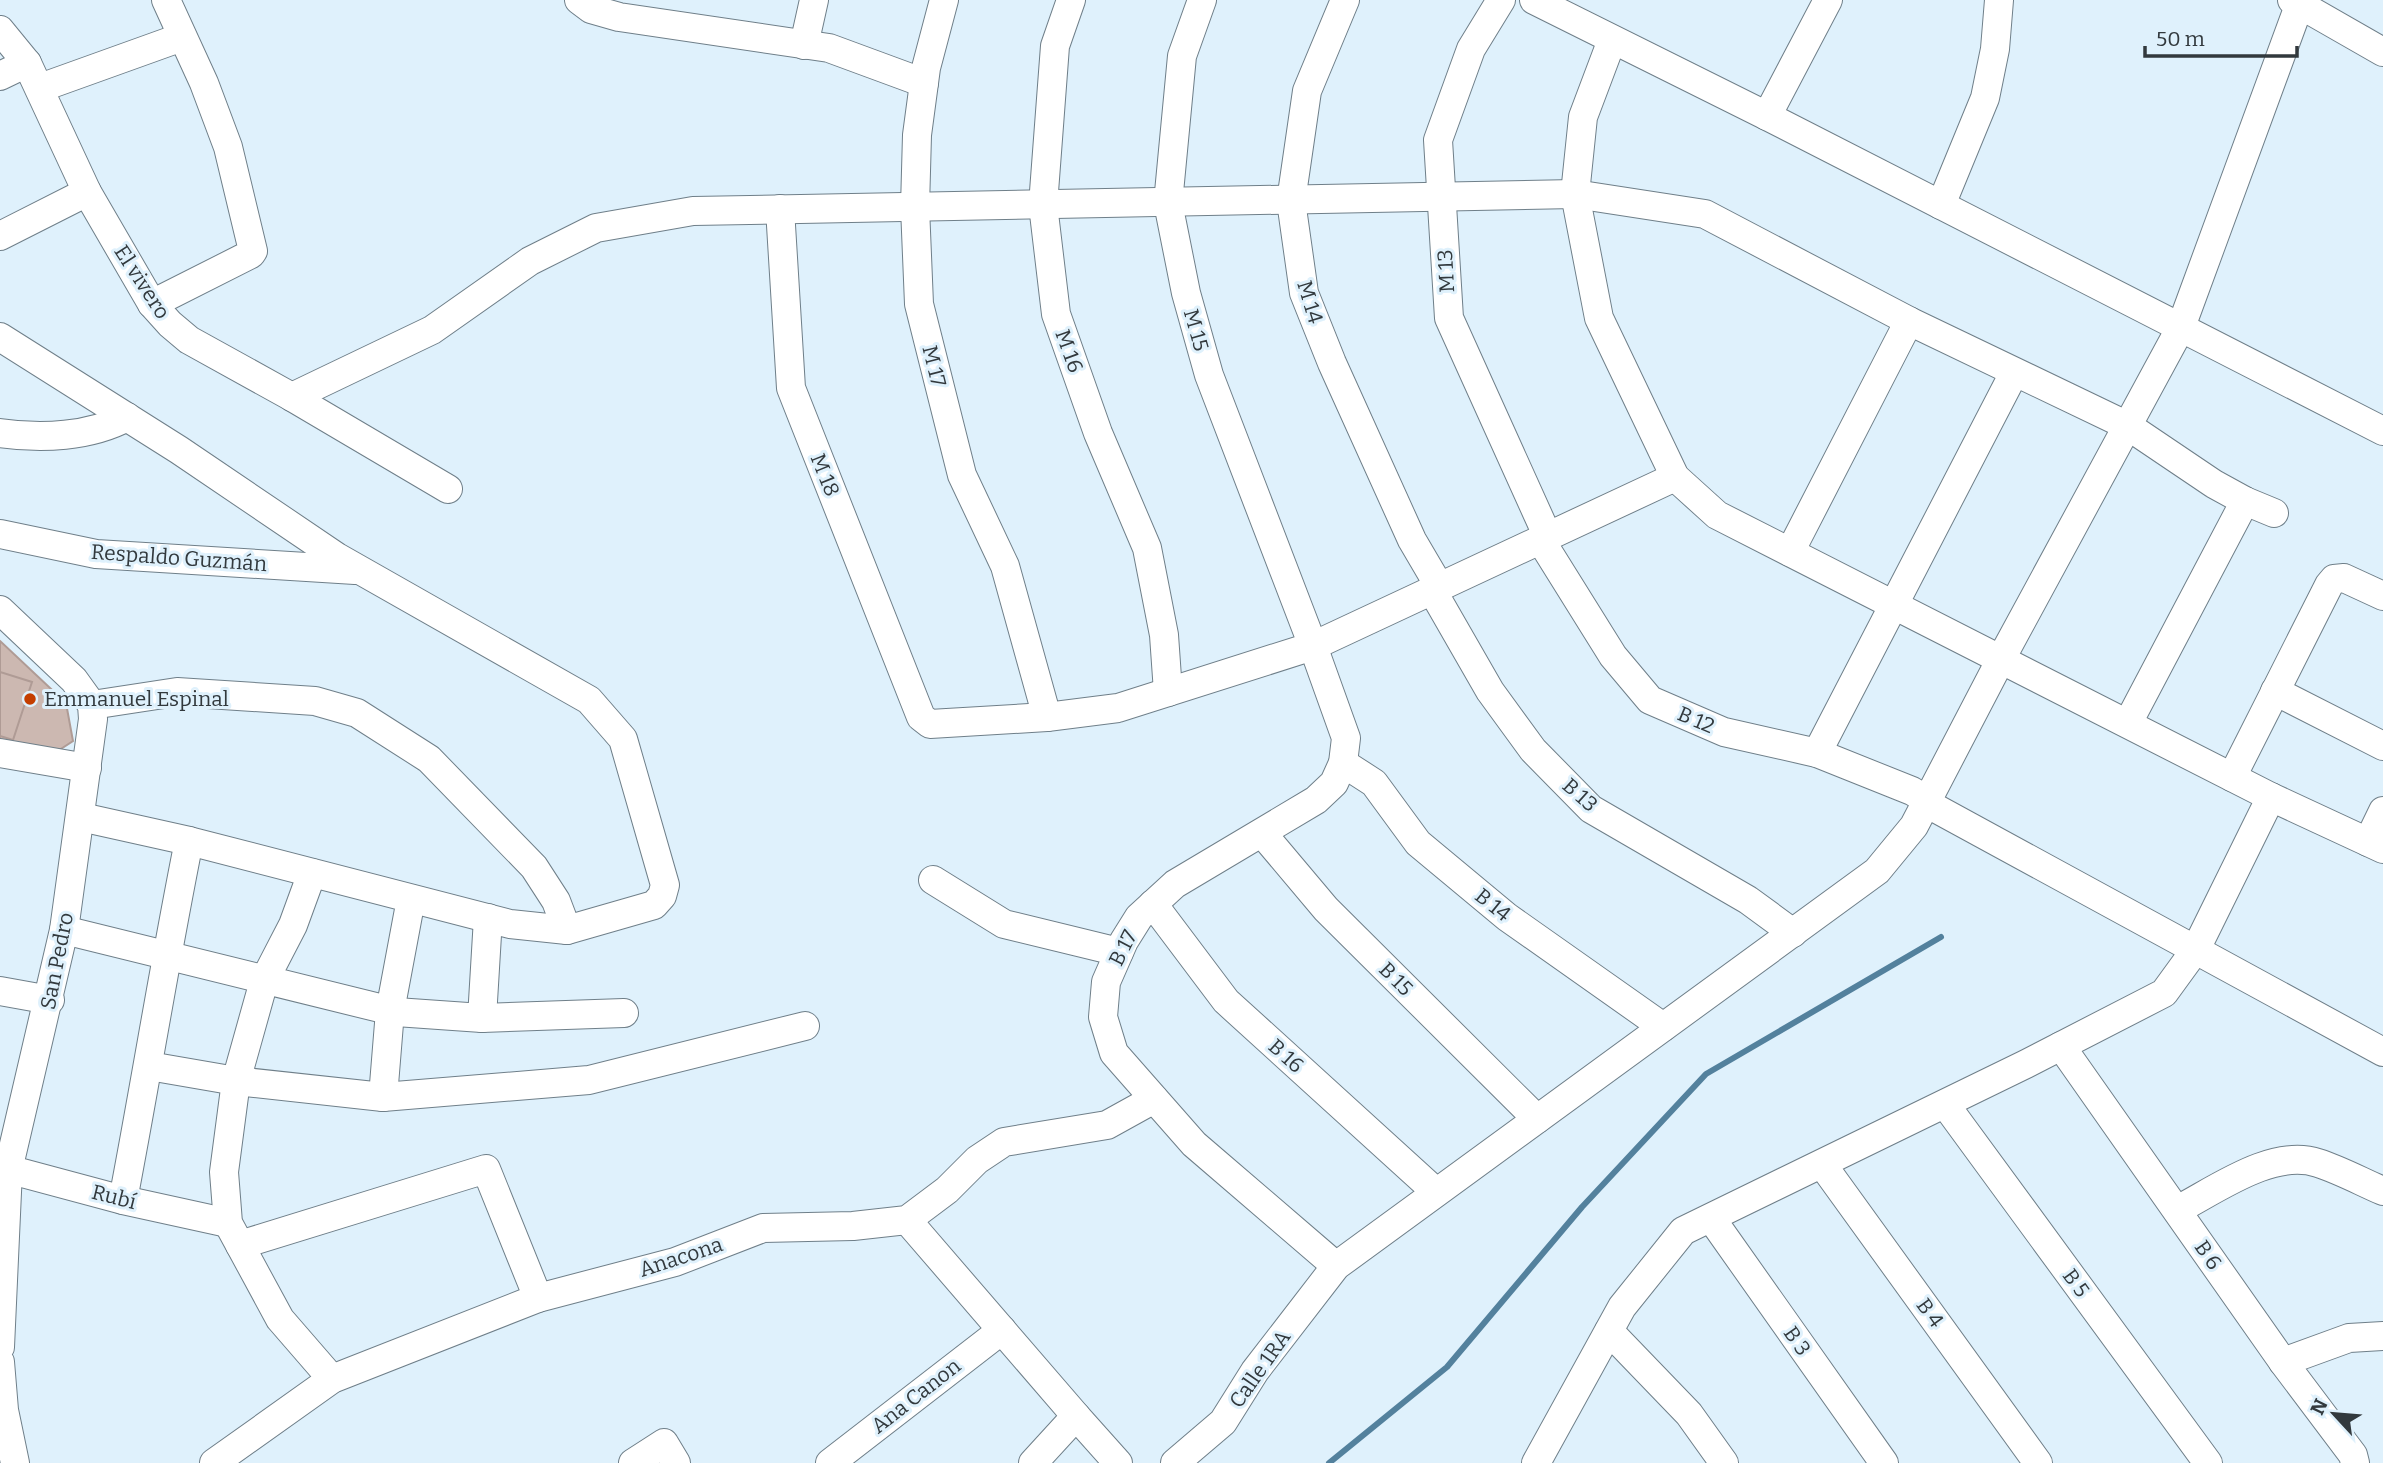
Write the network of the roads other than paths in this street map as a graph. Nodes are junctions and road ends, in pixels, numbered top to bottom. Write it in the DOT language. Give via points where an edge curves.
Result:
graph roads {
  1 [pos="166,0"];
  2 [pos="579,0"];
  3 [pos="814,0"];
  4 [pos="944,0"];
  5 [pos="1071,0"];
  6 [pos="1202,0"];
  7 [pos="1345,0"];
  8 [pos="1501,0"];
  9 [pos="1534,0"];
  10 [pos="1828,0"];
  11 [pos="1999,0"];
  12 [pos="2296,2"];
  13 [pos="678,13"];
  14 [pos="0,30"];
  15 [pos="183,37"];
  16 [pos="1612,40"];
  17 [pos="804,45"];
  18 [pos="2383,52"];
  19 [pos="27,63"];
  20 [pos="0,76"];
  21 [pos="924,83"];
  22 [pos="40,88"];
  23 [pos="1766,116"];
  24 [pos="87,192"];
  25 [pos="1575,194"];
  26 [pos="1441,196"];
  27 [pos="1290,201"];
  28 [pos="1168,203"];
  29 [pos="1042,205"];
  30 [pos="1941,205"];
  31 [pos="915,207"];
  32 [pos="780,209"];
  33 [pos="0,236"];
  34 [pos="152,304"];
  35 [pos="1909,321"];
  36 [pos="2181,327"];
  37 [pos="0,337"];
  38 [pos="2014,373"];
  39 [pos="292,397"];
  40 [pos="127,417"];
  41 [pos="2128,426"];
  42 [pos="2383,431"];
  43 [pos="0,433"];
  44 [pos="1675,477"];
  45 [pos="448,489"];
  46 [pos="2245,501"];
  47 [pos="2274,513"];
  48 [pos="0,534"];
  49 [pos="1543,537"];
  50 [pos="1790,552"];
  51 [pos="360,570"];
  52 [pos="1436,588"];
  53 [pos="2383,596"];
  54 [pos="1896,605"];
  55 [pos="0,610"];
  56 [pos="1313,646"];
  57 [pos="2001,659"];
  58 [pos="2275,691"];
  59 [pos="1168,692"];
  60 [pos="92,705"];
  61 [pos="1047,718"];
  62 [pos="2128,723"];
  63 [pos="2383,746"];
  64 [pos="0,753"];
  65 [pos="1817,754"];
  66 [pos="1343,763"];
  67 [pos="87,768"];
  68 [pos="2232,777"];
  69 [pos="2271,797"];
  70 [pos="1926,802"];
  71 [pos="2383,811"];
  72 [pos="81,817"];
  73 [pos="1262,833"];
  74 [pos="190,841"];
  75 [pos="2376,845"];
  76 [pos="312,873"];
  77 [pos="933,880"];
  78 [pos="411,899"];
  79 [pos="1153,904"];
  80 [pos="488,918"];
  81 [pos="64,930"];
  82 [pos="567,930"];
  83 [pos="1793,933"];
  84 [pos="2196,948"];
  85 [pos="1119,952"];
  86 [pos="166,957"];
  87 [pos="264,981"];
  88 [pos="0,991"];
  89 [pos="50,1000"];
  90 [pos="390,1011"];
  91 [pos="624,1013"];
  92 [pos="482,1018"];
  93 [pos="805,1026"];
  94 [pos="1663,1027"];
  95 [pos="2061,1046"];
  96 [pos="2383,1052"];
  97 [pos="149,1066"];
  98 [pos="236,1081"];
  99 [pos="383,1097"];
  100 [pos="1154,1099"];
  101 [pos="1944,1104"];
  102 [pos="1537,1119"];
  103 [pos="1822,1164"];
  104 [pos="4,1168"];
  105 [pos="2381,1184"];
  106 [pos="1436,1192"];
  107 [pos="123,1199"];
  108 [pos="2177,1210"];
  109 [pos="1711,1218"];
  110 [pos="907,1220"];
  111 [pos="234,1234"];
  112 [pos="1336,1266"];
  113 [pos="538,1297"];
  114 [pos="1002,1330"];
  115 [pos="1609,1331"];
  116 [pos="2383,1336"];
  117 [pos="0,1347"];
  118 [pos="0,1362"];
  119 [pos="2283,1362"];
  120 [pos="332,1379"];
  121 [pos="1076,1416"];
  122 [pos="670,1453"];
  123 [pos="1547,1457"];
  124 [pos="15,1463"];
  125 [pos="214,1463"];
  126 [pos="633,1463"];
  127 [pos="830,1463"];
  128 [pos="1032,1463"];
  129 [pos="1118,1463"];
  130 [pos="1175,1463"];
  131 [pos="1724,1463"];
  132 [pos="1884,1463"];
  133 [pos="2038,1463"];
  134 [pos="2208,1463"];
  135 [pos="2355,1463"];
  1 -- 15 [label="street"];
  2 -- 13 [label="street" via="601,12"];
  3 -- 17 [label="street"];
  4 -- 21 [label="street, M 17"];
  5 -- 29 [label="street, M 16" via="1055,46"];
  6 -- 28 [label="street, M 15" via="1182,56"];
  7 -- 27 [label="street, M 14" via="1307,91"];
  8 -- 26 [label="street, M 13" via="1471,49 1438,140"];
  9 -- 16 [label="street"];
  10 -- 23 [label="street"];
  11 -- 30 [label="street" via="1985,98"];
  12 -- 18 [label="street"];
  12 -- 36 [label="street, Calle 1RA"];
  13 -- 17 [label="street"];
  14 -- 19 [label="street, El vivero"];
  15 -- 22 [label="street"];
  15 -- 34 [label="street" via="228,147 253,251"];
  16 -- 23 [label="street"];
  16 -- 25 [label="street" via="1583,117"];
  17 -- 21 [label="street" via="829,48"];
  19 -- 20 [label="street"];
  19 -- 22 [label="street, El vivero"];
  21 -- 31 [label="street, M 17"];
  22 -- 24 [label="street, El vivero"];
  23 -- 30 [label="street"];
  24 -- 33 [label="street"];
  24 -- 34 [label="street, El vivero"];
  25 -- 26 [label="street"];
  25 -- 35 [label="street" via="1705,214"];
  25 -- 44 [label="street" via="1599,318"];
  26 -- 27 [label="street"];
  26 -- 49 [label="street, M 13" via="1449,318"];
  27 -- 28 [label="street"];
  27 -- 52 [label="street, M 14" via="1304,293"];
  28 -- 29 [label="street"];
  28 -- 56 [label="street, M 15" via="1209,375"];
  29 -- 31 [label="street"];
  29 -- 59 [label="street, M 16" via="1056,314 1098,433 1147,548 1164,635"];
  30 -- 36 [label="street"];
  31 -- 32 [label="street"];
  31 -- 61 [label="street, M 17" via="919,304 962,475 1005,566"];
  32 -- 39 [label="street" via="693,211 596,228 530,261 432,330"];
  32 -- 61 [label="street, M 18" via="791,388 921,717 930,724"];
  34 -- 39 [label="street, El vivero" via="189,340"];
  35 -- 38 [label="street"];
  35 -- 50 [label="street"];
  36 -- 41 [label="street, Calle 1RA"];
  36 -- 42 [label="street"];
  37 -- 40 [label="street"];
  38 -- 41 [label="street"];
  38 -- 54 [label="street"];
  39 -- 45 [label="street, El vivero"];
  40 -- 43 [label="street" via="110,426 47,436"];
  40 -- 51 [label="street"];
  41 -- 46 [label="street"];
  41 -- 57 [label="street, Calle 1RA"];
  44 -- 49 [label="street"];
  44 -- 50 [label="street" via="1717,515"];
  46 -- 47 [label="street"];
  46 -- 62 [label="street"];
  48 -- 51 [label="street, Respaldo Guzmán" via="96,554"];
  49 -- 52 [label="street"];
  49 -- 65 [label="street, B 12" via="1613,656 1650,700 1724,732"];
  50 -- 54 [label="street"];
  51 -- 82 [label="street" via="589,700 623,739 665,885 662,896 654,905"];
  52 -- 56 [label="street"];
  52 -- 83 [label="street, B 13" via="1490,691 1533,750 1591,809 1748,900"];
  53 -- 58 [label="street" via="2344,578 2334,579"];
  54 -- 57 [label="street"];
  54 -- 65 [label="street"];
  55 -- 60 [label="street" via="74,680"];
  56 -- 59 [label="street"];
  56 -- 66 [label="street" via="1346,738"];
  57 -- 62 [label="street"];
  57 -- 70 [label="street, Calle 1RA"];
  58 -- 63 [label="street"];
  58 -- 68 [label="street"];
  59 -- 61 [label="street" via="1118,708"];
  60 -- 67 [label="street, San Pedro"];
  60 -- 82 [label="street" via="177,692 315,701 357,713 429,759 534,867 556,901"];
  62 -- 68 [label="street"];
  64 -- 67 [label="street"];
  65 -- 70 [label="street, B 12" via="1912,792"];
  66 -- 73 [label="street, B 17" via="1334,783 1316,800"];
  66 -- 94 [label="street, B 14" via="1374,783 1418,843 1507,917"];
  67 -- 72 [label="street, San Pedro"];
  68 -- 69 [label="street"];
  69 -- 75 [label="street"];
  69 -- 84 [label="street"];
  70 -- 83 [label="street, Calle 1RA" via="1914,826 1877,871"];
  70 -- 84 [label="street, B 12"];
  71 -- 75 [label="street"];
  72 -- 74 [label="street"];
  72 -- 81 [label="street, San Pedro"];
  73 -- 79 [label="street, B 17" via="1175,884"];
  73 -- 102 [label="street, B 15" via="1326,909"];
  74 -- 76 [label="street"];
  74 -- 86 [label="street"];
  76 -- 78 [label="street"];
  76 -- 87 [label="street" via="293,925"];
  77 -- 85 [label="street" via="1004,924"];
  78 -- 80 [label="street"];
  78 -- 90 [label="street"];
  79 -- 85 [label="street, B 17" via="1139,917"];
  79 -- 106 [label="street, B 16" via="1226,1001"];
  80 -- 82 [label="street"];
  80 -- 92 [label="street"];
  81 -- 86 [label="street"];
  81 -- 89 [label="street, San Pedro"];
  83 -- 94 [label="street, Calle 1RA"];
  84 -- 95 [label="street" via="2164,993"];
  84 -- 96 [label="street, B 12"];
  85 -- 100 [label="street, B 17" via="1106,982 1103,1017 1114,1053"];
  86 -- 87 [label="street"];
  86 -- 97 [label="street"];
  87 -- 90 [label="street"];
  87 -- 98 [label="street"];
  88 -- 89 [label="street"];
  89 -- 104 [label="street, San Pedro"];
  90 -- 92 [label="street"];
  90 -- 99 [label="street"];
  91 -- 92 [label="street"];
  93 -- 99 [label="street" via="589,1080"];
  94 -- 102 [label="street, Calle 1RA"];
  95 -- 101 [label="street"];
  95 -- 108 [label="street, B 6"];
  97 -- 98 [label="street"];
  97 -- 107 [label="street"];
  98 -- 99 [label="street"];
  98 -- 111 [label="street" via="224,1172"];
  100 -- 110 [label="street" via="1107,1125 1004,1142"];
  100 -- 112 [label="street, B 17" via="1194,1144"];
  101 -- 103 [label="street"];
  101 -- 134 [label="street, B 5"];
  102 -- 106 [label="street, Calle 1RA"];
  103 -- 109 [label="street"];
  103 -- 133 [label="street, B 4"];
  104 -- 107 [label="street, Rubí"];
  104 -- 117 [label="street, San Pedro"];
  105 -- 108 [label="street" via="2316,1162 2289,1159 2264,1165"];
  106 -- 112 [label="street, Calle 1RA"];
  107 -- 111 [label="street, Rubí"];
  108 -- 119 [label="street, B 6"];
  109 -- 115 [label="street" via="1683,1231 1622,1307"];
  109 -- 132 [label="street, B 3"];
  110 -- 113 [label="street, Anacona" via="763,1228 675,1262"];
  110 -- 114 [label="street"];
  111 -- 113 [label="street" via="486,1170"];
  111 -- 120 [label="street" via="280,1319"];
  112 -- 130 [label="street, Calle 1RA" via="1255,1371 1223,1422"];
  113 -- 120 [label="street, Anacona"];
  114 -- 121 [label="street"];
  114 -- 127 [label="street, Ana Canon"];
  115 -- 123 [label="street"];
  115 -- 131 [label="street" via="1689,1415"];
  116 -- 119 [label="street" via="2349,1338"];
  118 -- 124 [label="street"];
  119 -- 135 [label="street, B 6"];
  120 -- 125 [label="street, Anacona"];
  121 -- 128 [label="street"];
  121 -- 129 [label="street"];
  122 -- 126 [label="street"];
}
